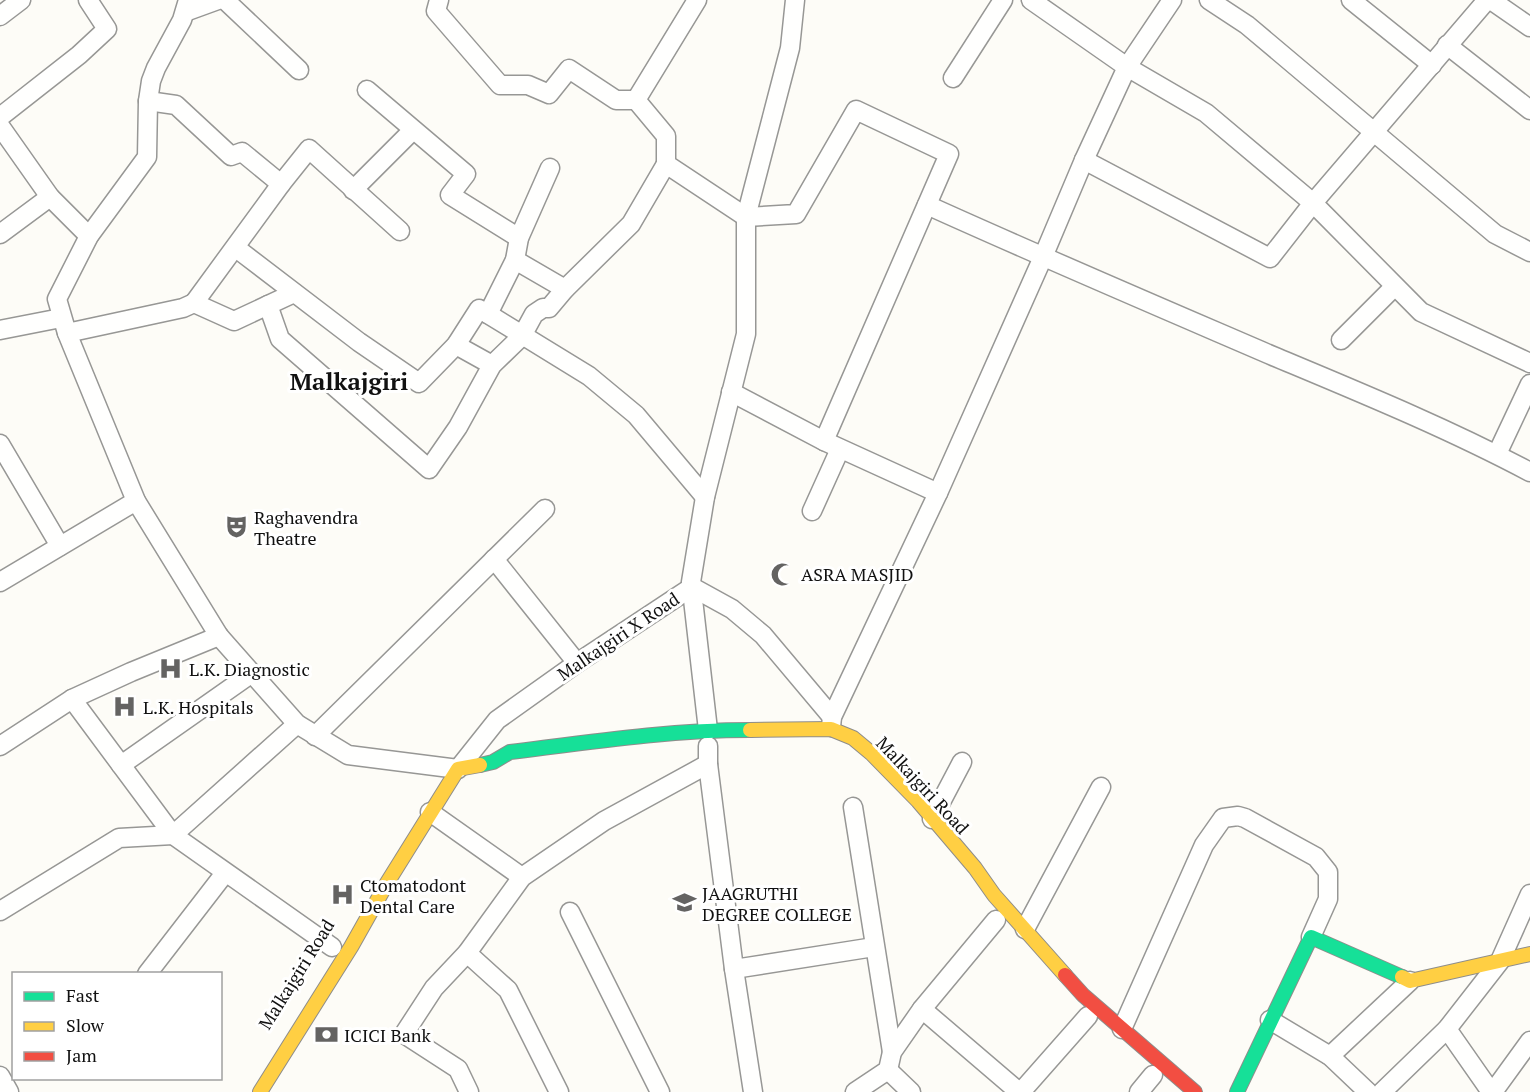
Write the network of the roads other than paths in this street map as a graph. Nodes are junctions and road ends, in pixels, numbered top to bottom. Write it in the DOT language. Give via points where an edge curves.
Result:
graph roads {
  1 [pos="21,0"];
  2 [pos="88,0"];
  3 [pos="218,0"];
  4 [pos="225,0"];
  5 [pos="440,0"];
  6 [pos="697,0"];
  7 [pos="795,0"];
  8 [pos="1003,0"];
  9 [pos="1031,0"];
  10 [pos="1172,0"];
  11 [pos="1209,0"];
  12 [pos="1351,0"];
  13 [pos="1489,0"];
  14 [pos="186,6"];
  15 [pos="0,16"];
  16 [pos="1530,27"];
  17 [pos="1447,45"];
  18 [pos="1432,65"];
  19 [pos="1127,67"];
  20 [pos="299,70"];
  21 [pos="953,78"];
  22 [pos="367,90"];
  23 [pos="636,100"];
  24 [pos="148,101"];
  25 [pos="1530,110"];
  26 [pos="0,117"];
  27 [pos="0,126"];
  28 [pos="412,130"];
  29 [pos="1375,132"];
  30 [pos="1084,160"];
  31 [pos="666,164"];
  32 [pos="550,168"];
  33 [pos="281,184"];
  34 [pos="353,190"];
  35 [pos="50,197"];
  36 [pos="1313,203"];
  37 [pos="927,205"];
  38 [pos="746,217"];
  39 [pos="400,231"];
  40 [pos="0,234"];
  41 [pos="89,236"];
  42 [pos="519,238"];
  43 [pos="236,248"];
  44 [pos="1530,252"];
  45 [pos="1043,257"];
  46 [pos="515,260"];
  47 [pos="1394,287"];
  48 [pos="565,290"];
  49 [pos="294,293"];
  50 [pos="194,303"];
  51 [pos="268,305"];
  52 [pos="488,314"];
  53 [pos="64,326"];
  54 [pos="0,330"];
  55 [pos="522,336"];
  56 [pos="1341,340"];
  57 [pos="456,345"];
  58 [pos="1530,363"];
  59 [pos="492,365"];
  60 [pos="1530,384"];
  61 [pos="731,392"];
  62 [pos="0,444"];
  63 [pos="832,445"];
  64 [pos="1497,454"];
  65 [pos="1530,472"];
  66 [pos="938,493"];
  67 [pos="705,497"];
  68 [pos="136,501"];
  69 [pos="545,509"];
  70 [pos="812,511"];
  71 [pos="60,546"];
  72 [pos="494,559"];
  73 [pos="0,582"];
  74 [pos="692,586"];
  75 [pos="219,636"];
  76 [pos="577,663"];
  77 [pos="252,673"];
  78 [pos="72,699"];
  79 [pos="297,724"];
  80 [pos="831,729"];
  81 [pos="315,736"];
  82 [pos="741,744"];
  83 [pos="0,746"];
  84 [pos="705,746"];
  85 [pos="493,762"];
  86 [pos="962,762"];
  87 [pos="121,765"];
  88 [pos="458,769"];
  89 [pos="884,786"];
  90 [pos="1101,786"];
  91 [pos="853,807"];
  92 [pos="430,812"];
  93 [pos="932,819"];
  94 [pos="173,835"];
  95 [pos="225,873"];
  96 [pos="522,877"];
  97 [pos="387,883"];
  98 [pos="972,889"];
  99 [pos="1530,894"];
  100 [pos="0,911"];
  101 [pos="570,912"];
  102 [pos="1000,924"];
  103 [pos="1025,929"];
  104 [pos="1311,937"];
  105 [pos="335,943"];
  106 [pos="874,947"];
  107 [pos="467,953"];
  108 [pos="1530,954"];
  109 [pos="1500,961"];
  110 [pos="1040,967"];
  111 [pos="734,969"];
  112 [pos="149,972"];
  113 [pos="1410,981"];
  114 [pos="922,1009"];
  115 [pos="1088,1016"];
  116 [pos="1270,1020"];
  117 [pos="1122,1029"];
  118 [pos="1447,1029"];
  119 [pos="1102,1030"];
  120 [pos="1530,1041"];
  121 [pos="274,1044"];
  122 [pos="892,1052"];
  123 [pos="1330,1056"];
  124 [pos="888,1070"];
  125 [pos="0,1076"];
  126 [pos="1155,1077"];
  127 [pos="9,1092"];
  128 [pos="245,1092"];
  129 [pos="260,1092"];
  130 [pos="469,1092"];
  131 [pos="559,1092"];
  132 [pos="660,1092"];
  133 [pos="753,1092"];
  134 [pos="855,1092"];
  135 [pos="911,1092"];
  136 [pos="1020,1092"];
  137 [pos="1139,1092"];
  138 [pos="1195,1092"];
  139 [pos="1237,1092"];
  140 [pos="1368,1092"];
  141 [pos="1382,1092"];
  142 [pos="1492,1092"];
  1 -- 15 [label="street"];
  2 -- 26 [label="street" via="107,29"];
  3 -- 14 [label="street"];
  4 -- 20 [label="street"];
  5 -- 23 [label="street" via="436,11 500,85 528,85 549,94 568,69 616,100"];
  6 -- 23 [label="street"];
  7 -- 38 [label="street" via="790,48"];
  8 -- 21 [label="street"];
  9 -- 19 [label="street"];
  10 -- 19 [label="street"];
  11 -- 29 [label="street" via="1247,25"];
  12 -- 18 [label="street"];
  13 -- 16 [label="street"];
  13 -- 17 [label="street"];
  14 -- 24 [label="street" via="156,68"];
  17 -- 18 [label="street"];
  17 -- 25 [label="street"];
  18 -- 29 [label="street"];
  19 -- 30 [label="street"];
  19 -- 36 [label="street" via="1206,113"];
  22 -- 28 [label="street"];
  23 -- 31 [label="street" via="666,136"];
  24 -- 33 [label="street" via="176,105 231,156 242,152"];
  24 -- 41 [label="street" via="147,157"];
  27 -- 35 [label="street"];
  28 -- 34 [label="street"];
  28 -- 42 [label="street" via="466,174 450,195"];
  29 -- 36 [label="street"];
  29 -- 44 [label="street" via="1495,234"];
  30 -- 36 [label="street" via="1270,258"];
  30 -- 45 [label="street"];
  31 -- 38 [label="street"];
  31 -- 48 [label="street" via="631,224"];
  32 -- 42 [label="street"];
  33 -- 34 [label="street" via="309,149"];
  33 -- 43 [label="street"];
  34 -- 39 [label="street"];
  35 -- 40 [label="street"];
  35 -- 41 [label="street"];
  36 -- 47 [label="street"];
  37 -- 38 [label="street" via="949,154 856,110 796,214"];
  37 -- 45 [label="street"];
  37 -- 63 [label="street"];
  38 -- 61 [label="street" via="746,334"];
  41 -- 53 [label="street" via="57,299"];
  42 -- 46 [label="street"];
  43 -- 49 [label="street"];
  43 -- 50 [label="street"];
  45 -- 64 [label="street"];
  45 -- 66 [label="street"];
  46 -- 48 [label="street"];
  46 -- 52 [label="street"];
  47 -- 56 [label="street"];
  47 -- 58 [label="street" via="1421,312"];
  48 -- 55 [label="street" via="549,309 534,314"];
  49 -- 51 [label="street"];
  49 -- 57 [label="street" via="419,382"];
  50 -- 51 [label="street" via="234,321"];
  50 -- 53 [label="street" via="183,308"];
  51 -- 59 [label="street" via="280,339 429,469 458,427"];
  52 -- 55 [label="street"];
  52 -- 57 [label="street" via="479,309"];
  53 -- 54 [label="street"];
  53 -- 68 [label="street"];
  55 -- 59 [label="street"];
  55 -- 67 [label="street" via="590,376 636,415"];
  57 -- 59 [label="street"];
  60 -- 64 [label="street"];
  61 -- 63 [label="street"];
  61 -- 67 [label="street"];
  62 -- 71 [label="street"];
  63 -- 66 [label="street"];
  63 -- 70 [label="street"];
  64 -- 65 [label="street"];
  66 -- 80 [label="street"];
  67 -- 74 [label="street"];
  68 -- 71 [label="street"];
  68 -- 75 [label="street"];
  69 -- 72 [label="street"];
  71 -- 73 [label="street"];
  72 -- 76 [label="street"];
  72 -- 81 [label="street"];
  74 -- 76 [label="street, Malkajgiri X Road"];
  74 -- 80 [label="street, Malkajgiri X Road" via="732,609 763,635"];
  74 -- 84 [label="street"];
  75 -- 77 [label="street"];
  75 -- 78 [label="street"];
  76 -- 88 [label="street, Malkajgiri X Road" via="496,720"];
  77 -- 79 [label="street"];
  77 -- 87 [label="street"];
  78 -- 83 [label="street"];
  78 -- 87 [label="street"];
  79 -- 81 [label="street"];
  79 -- 94 [label="street"];
  80 -- 82 [label="main road, Malkajgiri Road" via="819,739"];
  80 -- 84 [label="main road, Malkajgiri Road"];
  80 -- 89 [label="main road, Malkajgiri Road"];
  80 -- 93 [label="main road, Malkajgiri Road" via="853,738 871,753"];
  81 -- 88 [label="street" via="348,754"];
  84 -- 85 [label="main road, Malkajgiri Road" via="565,756 516,765"];
  84 -- 85 [label="main road, Malkajgiri Road" via="655,734 510,752"];
  84 -- 96 [label="street"];
  84 -- 111 [label="street"];
  85 -- 88 [label="main road, Malkajgiri Road"];
  86 -- 93 [label="street"];
  87 -- 94 [label="street"];
  88 -- 92 [label="main road, Malkajgiri Road"];
  90 -- 103 [label="street"];
  91 -- 106 [label="street"];
  92 -- 96 [label="street"];
  92 -- 97 [label="main road, Malkajgiri Road"];
  93 -- 103 [label="main road, Malkajgiri Road"];
  94 -- 95 [label="street"];
  94 -- 100 [label="street" via="119,838"];
  95 -- 105 [label="street"];
  95 -- 112 [label="street"];
  96 -- 107 [label="street"];
  97 -- 105 [label="main road, Malkajgiri Road"];
  97 -- 129 [label="main road, Malkajgiri Road"];
  98 -- 102 [label="main road"];
  99 -- 109 [label="street"];
  101 -- 132 [label="street"];
  102 -- 114 [label="street"];
  103 -- 117 [label="main road, Malkajgiri Road" via="1083,995"];
  104 -- 113 [label="main road"];
  104 -- 116 [label="main road"];
  104 -- 117 [label="street" via="1328,899 1329,872 1316,857 1254,822 1238,816 1223,818 1204,845"];
  106 -- 111 [label="street"];
  106 -- 122 [label="street"];
  107 -- 130 [label="street" via="434,988 404,1035 458,1069"];
  107 -- 131 [label="street" via="508,990"];
  108 -- 109 [label="main road"];
  109 -- 113 [label="main road"];
  109 -- 118 [label="street"];
  110 -- 115 [label="main road"];
  111 -- 133 [label="street"];
  113 -- 123 [label="street"];
  114 -- 122 [label="street"];
  114 -- 136 [label="street"];
  115 -- 119 [label="main road"];
  115 -- 136 [label="street"];
  116 -- 123 [label="street"];
  116 -- 139 [label="main road"];
  117 -- 138 [label="main road, Malkajgiri Road"];
  118 -- 141 [label="street"];
  118 -- 142 [label="street"];
  120 -- 142 [label="street"];
  121 -- 128 [label="main road, Malkajgiri Road"];
  122 -- 124 [label="street"];
  123 -- 140 [label="street"];
  124 -- 134 [label="street"];
  124 -- 135 [label="street"];
  125 -- 127 [label="street"];
  126 -- 137 [label="street"];
}
